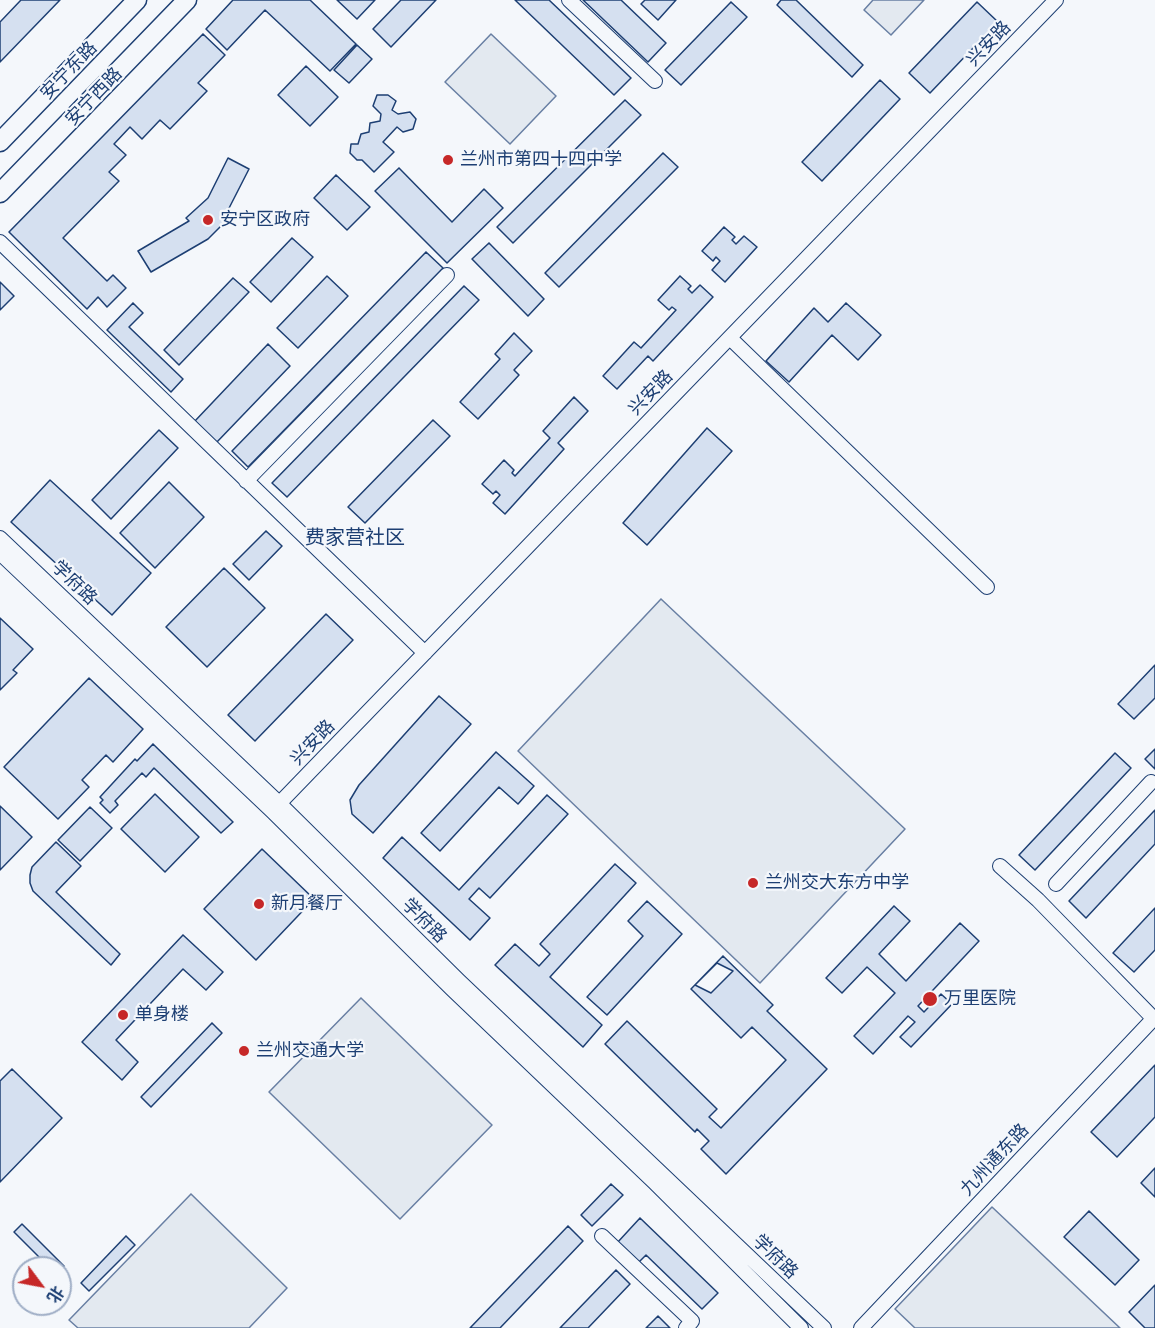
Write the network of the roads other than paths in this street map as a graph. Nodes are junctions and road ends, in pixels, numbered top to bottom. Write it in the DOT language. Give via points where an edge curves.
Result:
graph roads {
  1 [pos="137,0"];
  2 [pos="187,0"];
  3 [pos="569,0"];
  4 [pos="1056,0"];
  5 [pos="655,81"];
  6 [pos="0,142"];
  7 [pos="0,193"];
  8 [pos="0,242"];
  9 [pos="447,275"];
  10 [pos="730,338"];
  11 [pos="246,481"];
  12 [pos="0,538"];
  13 [pos="0,553"];
  14 [pos="987,587"];
  15 [pos="425,653"];
  16 [pos="1151,782"];
  17 [pos="276,807"];
  18 [pos="1000,866"];
  19 [pos="1056,884"];
  20 [pos="1155,1019"];
  21 [pos="602,1236"];
  22 [pos="686,1328"];
  23 [pos="801,1328"];
  24 [pos="824,1328"];
  25 [pos="861,1328"];
  1 -- 6 [label="main road, 安宁东路"];
  2 -- 7 [label="main road, 安宁西路"];
  3 -- 5 [label="street"];
  4 -- 10 [label="street, 兴安路"];
  8 -- 11 [label="street"];
  9 -- 11 [label="street"];
  10 -- 14 [label="street"];
  10 -- 15 [label="street, 兴安路"];
  11 -- 15 [label="street"];
  12 -- 17 [label="street, 学府路"];
  13 -- 17 [label="street, 学府路"];
  15 -- 17 [label="street, 兴安路"];
  16 -- 19 [label="street"];
  17 -- 23 [label="street, 学府路" via="452,989"];
  17 -- 24 [label="street, 学府路"];
  18 -- 20 [label="street"];
  20 -- 25 [label="street, 九州通东路"];
  21 -- 22 [label="street" via="692,1321"];
}
